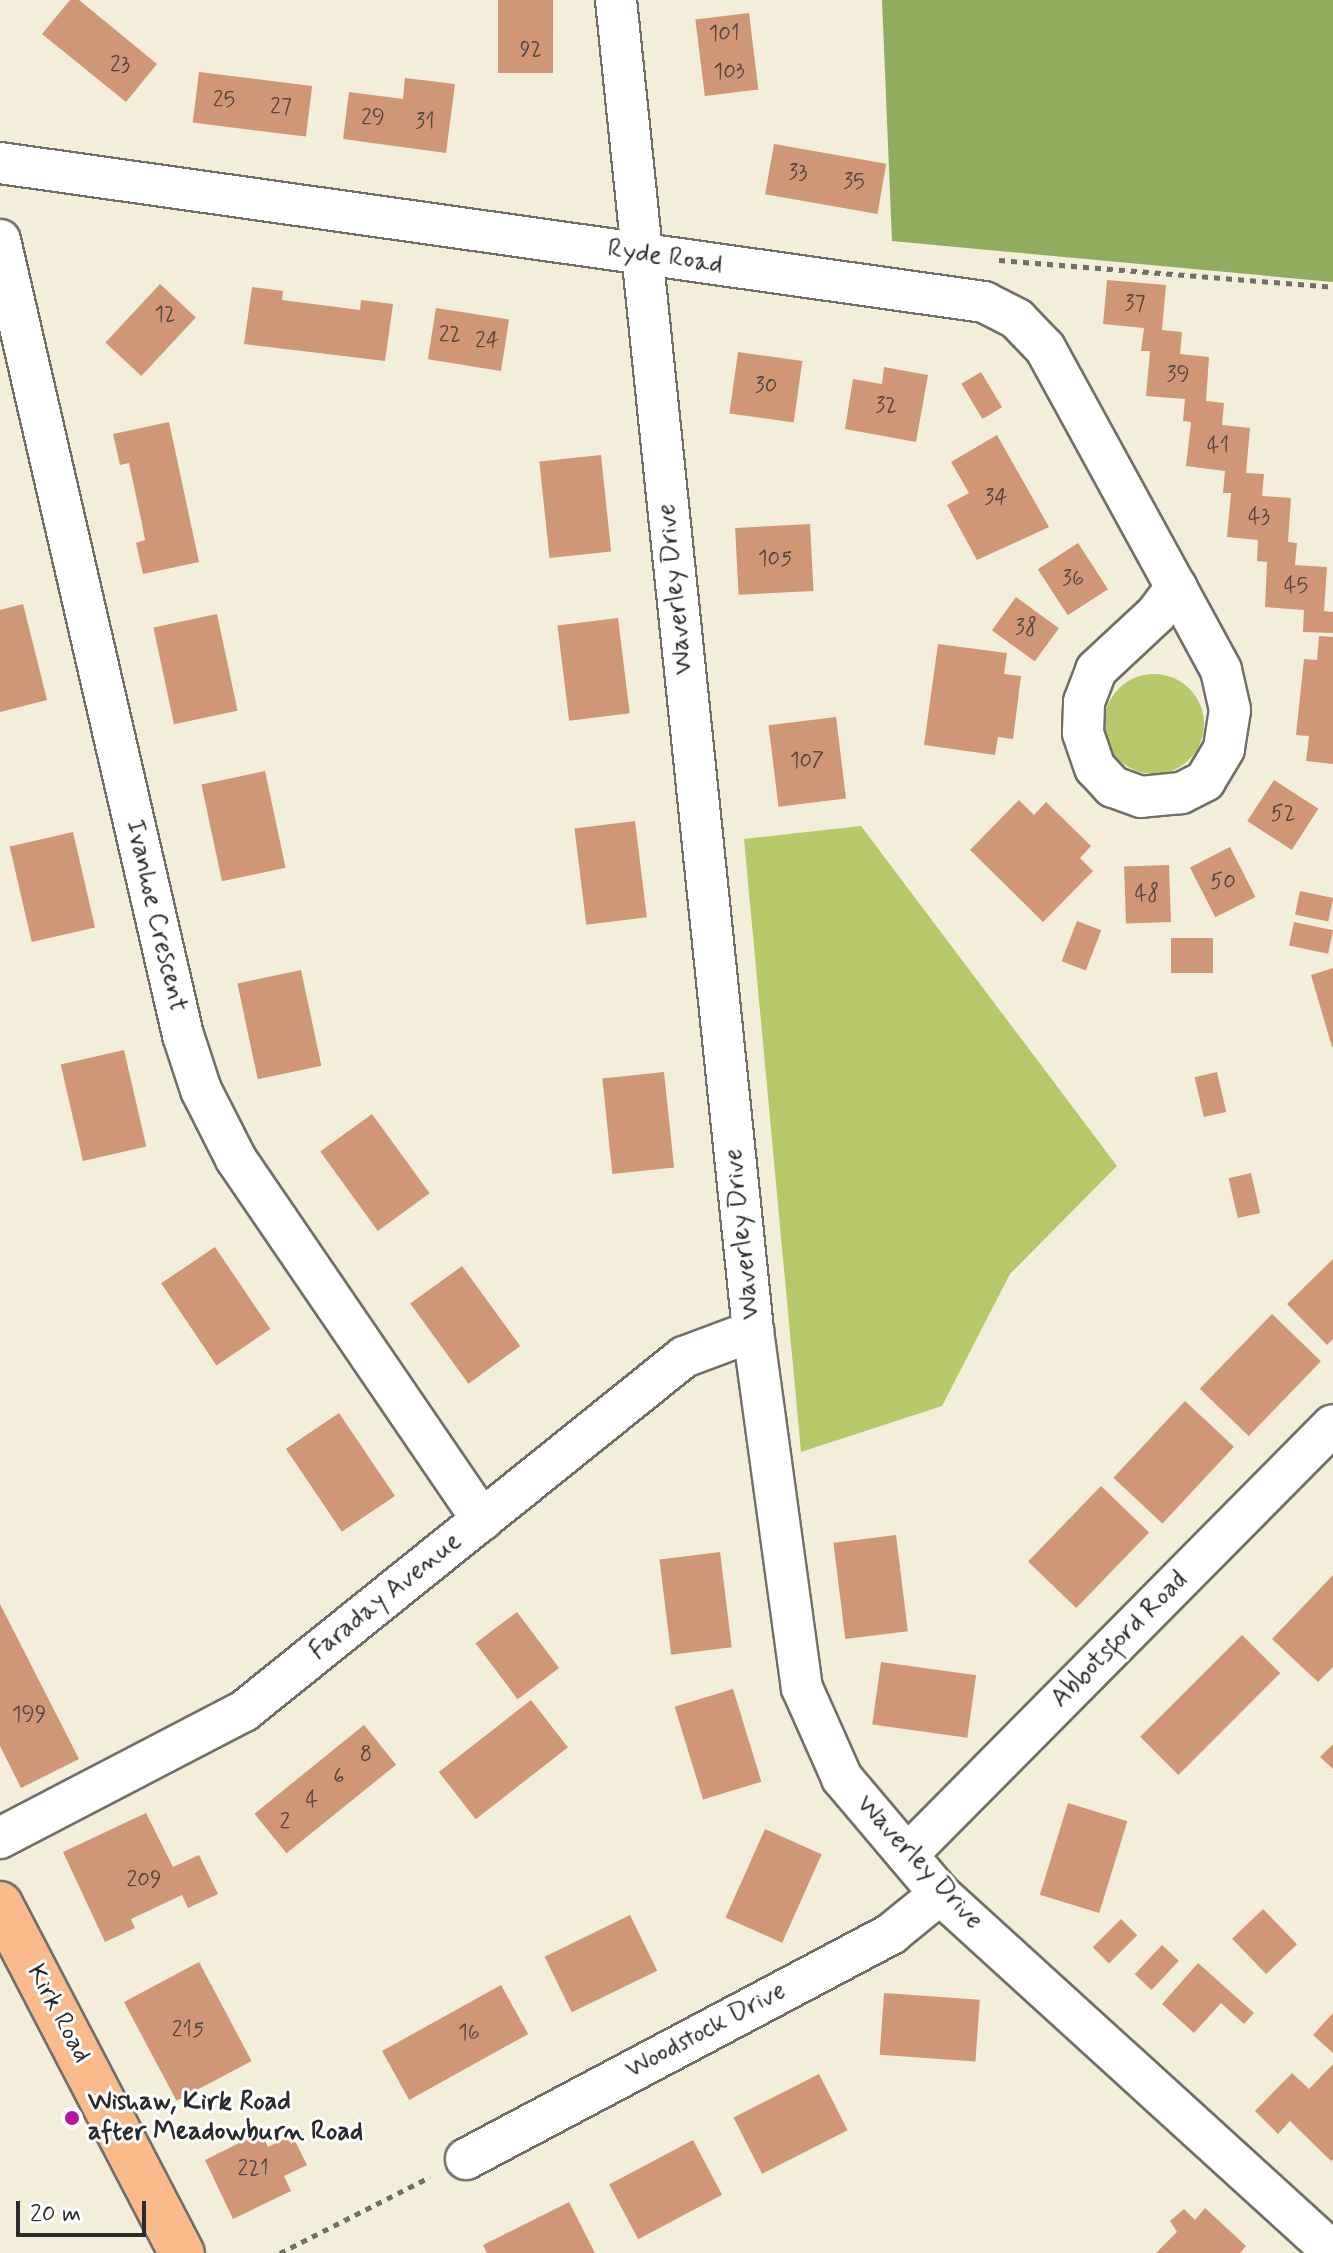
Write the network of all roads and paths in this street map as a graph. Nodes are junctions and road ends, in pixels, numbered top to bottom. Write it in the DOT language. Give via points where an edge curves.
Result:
graph roads {
  1 [pos="616,0"];
  2 [pos="0,163"];
  3 [pos="0,240"];
  4 [pos="640,255"];
  5 [pos="993,260"];
  6 [pos="1333,287"];
  7 [pos="1176,587"];
  8 [pos="753,1331"];
  9 [pos="1333,1425"];
  10 [pos="482,1520"];
  11 [pos="0,1838"];
  12 [pos="907,1855"];
  13 [pos="940,1894"];
  14 [pos="0,1904"];
  15 [pos="466,2159"];
  16 [pos="1333,2252"];
  17 [pos="182,2253"];
  18 [pos="280,2253"];
  1 -- 4 [label="street, Waverley Drive"];
  2 -- 4 [label="street, Ryde Road" via="360,210"];
  3 -- 10 [label="street, Ivanhoe Crescent" via="183,1035 201,1090 236,1159"];
  4 -- 7 [label="street, Ryde Road" via="984,302 1017,319 1045,348"];
  4 -- 8 [label="street, Waverley Drive"];
  5 -- 6 [label="path"];
  7 -- 7 [label="street, Ryde Road" via="1156,614 1096,670 1084,702 1083,733 1095,768 1113,787 1141,797 1181,793 1205,781 1224,749 1230,710 1221,670"];
  8 -- 10 [label="street, Faraday Avenue" via="684,1357"];
  8 -- 12 [label="street, Waverley Drive" via="802,1688 842,1778"];
  9 -- 12 [label="street, Abbotsford Road"];
  10 -- 11 [label="street, Faraday Avenue" via="244,1711"];
  12 -- 13 [label="street, Waverley Drive"];
  13 -- 15 [label="street, Woodstock Drive" via="892,1933"];
  13 -- 16 [label="street, Waverley Drive"];
  14 -- 17 [label="main road, Kirk Road"];
  15 -- 18 [label="path"];
}
